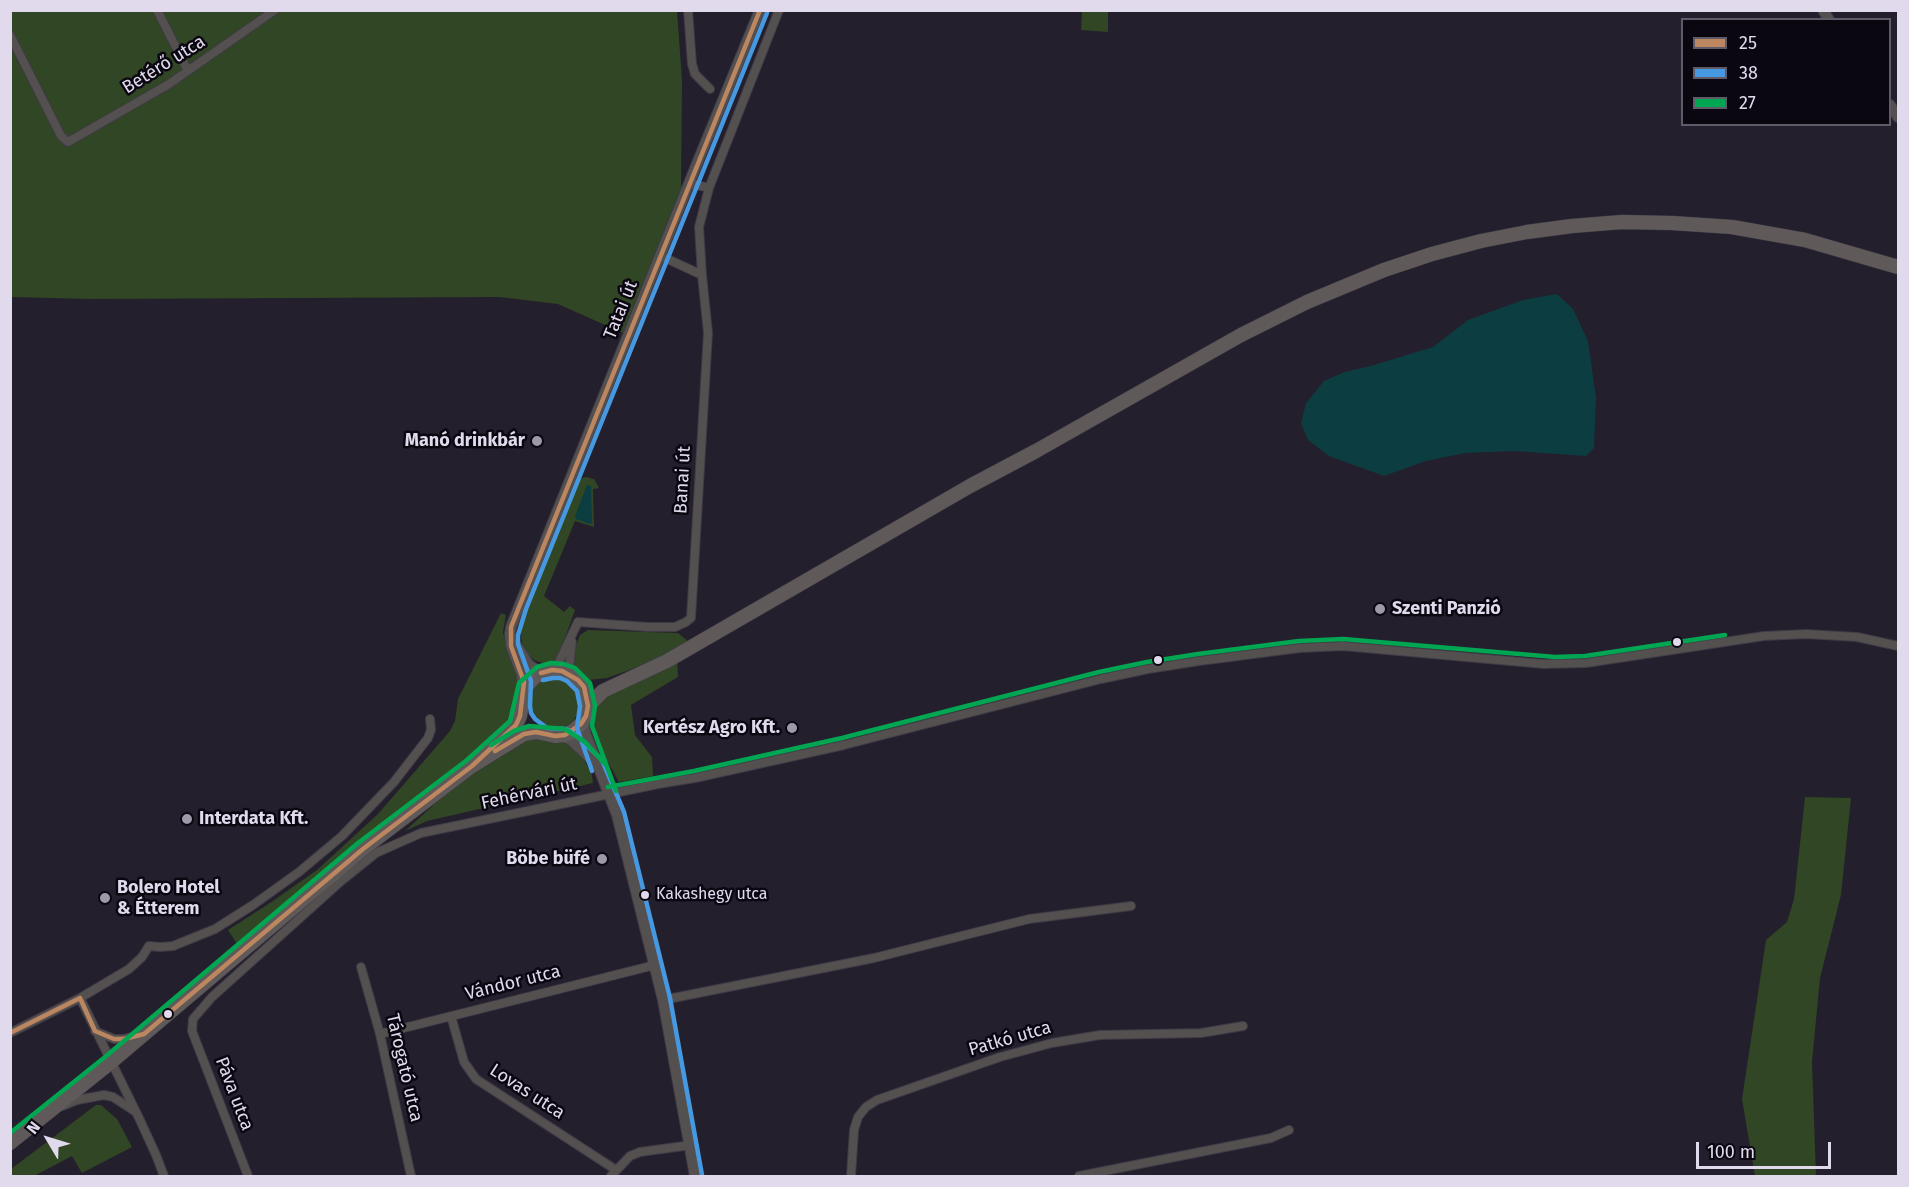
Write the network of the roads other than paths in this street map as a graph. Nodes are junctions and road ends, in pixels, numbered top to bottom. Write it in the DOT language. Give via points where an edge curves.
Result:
graph roads {
  1 [pos="157,10"];
  2 [pos="275,10"];
  3 [pos="688,10"];
  4 [pos="760,10"];
  5 [pos="779,10"];
  6 [pos="10,35"];
  7 [pos="188,71"];
  8 [pos="710,89"];
  9 [pos="689,183"];
  10 [pos="709,188"];
  11 [pos="661,256"];
  12 [pos="1899,267"];
  13 [pos="702,275"];
  14 [pos="514,621"];
  15 [pos="578,622"];
  16 [pos="1899,646"];
  17 [pos="547,672"];
  18 [pos="574,677"];
  19 [pos="625,679"];
  20 [pos="522,702"];
  21 [pos="587,711"];
  22 [pos="430,719"];
  23 [pos="550,736"];
  24 [pos="597,765"];
  25 [pos="472,766"];
  26 [pos="609,794"];
  27 [pos="1131,906"];
  28 [pos="655,964"];
  29 [pos="361,967"];
  30 [pos="80,998"];
  31 [pos="663,1000"];
  32 [pos="451,1016"];
  33 [pos="191,1024"];
  34 [pos="1243,1026"];
  35 [pos="95,1031"];
  36 [pos="10,1034"];
  37 [pos="144,1034"];
  38 [pos="380,1034"];
  39 [pos="110,1063"];
  40 [pos="50,1111"];
  41 [pos="136,1113"];
  42 [pos="1289,1130"];
  43 [pos="10,1143"];
  44 [pos="691,1145"];
  45 [pos="613,1173"];
  46 [pos="164,1176"];
  47 [pos="249,1176"];
  48 [pos="411,1176"];
  49 [pos="695,1176"];
  50 [pos="851,1176"];
  51 [pos="1079,1176"];
  1 -- 7 [label="street"];
  2 -- 7 [label="street, Betérő utca"];
  3 -- 8 [label="street" via="692,64 695,74"];
  4 -- 9 [label="street, Tatai út"];
  5 -- 10 [label="street"];
  6 -- 7 [label="street, Betérő utca" via="61,136 68,141"];
  9 -- 10 [label="street"];
  9 -- 11 [label="street, Tatai út"];
  10 -- 13 [label="street" via="699,227"];
  11 -- 13 [label="street"];
  11 -- 14 [label="street, Tatai út"];
  12 -- 19 [label="main road" via="1805,240 1732,227 1672,222 1572,226 1492,238 1432,254 1373,274 1241,335 676,656"];
  13 -- 15 [label="street, Banai út" via="708,333 691,618 675,627"];
  14 -- 17 [label="street" via="519,652 529,665"];
  14 -- 20 [label="street, Tatai út" via="510,639 524,682"];
  15 -- 17 [label="street" via="558,664"];
  15 -- 18 [label="street" via="570,651 569,667"];
  16 -- 26 [label="street, Fehérvári út" via="1832,634 1782,635 1555,665 1343,646 1300,648 1148,669 844,746"];
  17 -- 18 [label="main road" via="562,671"];
  17 -- 20 [label="main road" via="526,687"];
  18 -- 19 [label="main road" via="599,683"];
  18 -- 21 [label="main road" via="584,687"];
  19 -- 21 [label="main road" via="603,691"];
  20 -- 23 [label="main road" via="530,724"];
  20 -- 25 [label="main road" via="520,716 511,730"];
  21 -- 23 [label="main road" via="573,731"];
  21 -- 24 [label="street" via="584,727"];
  22 -- 30 [label="street" via="428,738 394,782 342,836 299,872 215,929 173,946 149,946 129,969"];
  23 -- 24 [label="street" via="564,736"];
  23 -- 25 [label="main road" via="524,734"];
  24 -- 26 [label="street"];
  25 -- 37 [label="main road" via="363,849"];
  26 -- 28 [label="street"];
  26 -- 33 [label="street, Fehérvári út" via="421,832 376,853 212,997"];
  27 -- 31 [label="street" via="1029,919 874,958"];
  28 -- 31 [label="street"];
  28 -- 32 [label="street, Vándor utca"];
  29 -- 38 [label="street, Tárogató utca"];
  30 -- 35 [label="street"];
  30 -- 36 [label="street"];
  31 -- 44 [label="street"];
  32 -- 38 [label="street, Vándor utca"];
  32 -- 45 [label="street, Lovas utca" via="465,1062 476,1079"];
  33 -- 47 [label="street, Páva utca"];
  34 -- 50 [label="street, Patkó utca" via="1201,1033 1100,1035 1052,1043 877,1100 858,1117"];
  35 -- 37 [label="street" via="114,1039"];
  35 -- 39 [label="street"];
  37 -- 39 [label="main road"];
  38 -- 48 [label="street, Tárogató utca"];
  39 -- 40 [label="main road"];
  39 -- 41 [label="street"];
  40 -- 41 [label="street" via="104,1095"];
  40 -- 43 [label="main road"];
  41 -- 46 [label="street"];
  42 -- 51 [label="street" via="1271,1138"];
  44 -- 45 [label="street" via="640,1152"];
  44 -- 49 [label="street"];
}
